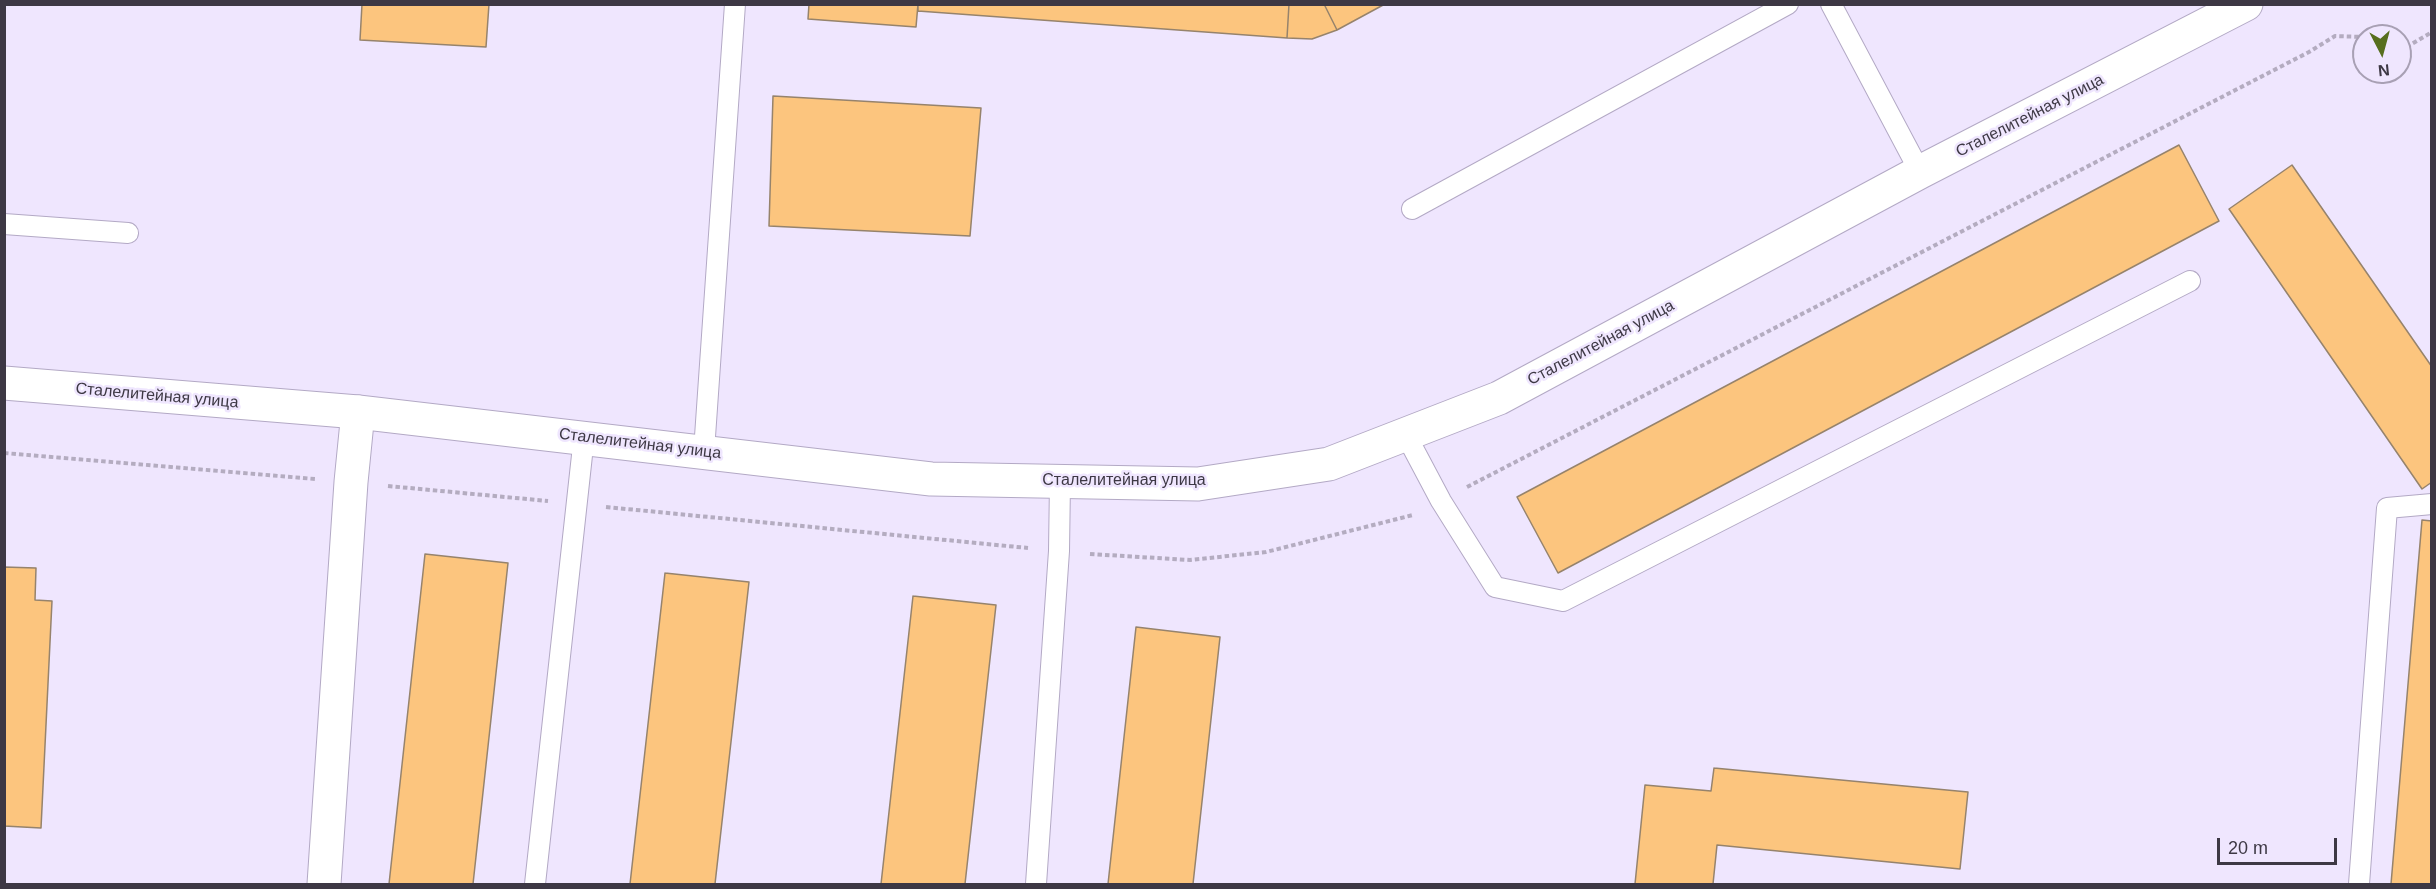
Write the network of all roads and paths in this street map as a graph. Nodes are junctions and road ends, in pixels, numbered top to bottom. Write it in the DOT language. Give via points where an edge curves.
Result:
graph roads {
  1 [pos="735,4"];
  2 [pos="1788,4"];
  3 [pos="1831,4"];
  4 [pos="2246,4"];
  5 [pos="2432,32"];
  6 [pos="2352,37"];
  7 [pos="2412,44"];
  8 [pos="1920,172"];
  9 [pos="1412,209"];
  10 [pos="4,224"];
  11 [pos="128,233"];
  12 [pos="2190,280"];
  13 [pos="4,383"];
  14 [pos="358,412"];
  15 [pos="1406,435"];
  16 [pos="584,437"];
  17 [pos="704,451"];
  18 [pos="4,453"];
  19 [pos="351,482"];
  20 [pos="1060,482"];
  21 [pos="1441,501"];
  22 [pos="578,504"];
  23 [pos="2432,504"];
  24 [pos="1059,551"];
  25 [pos="324,885"];
  26 [pos="535,885"];
  27 [pos="1036,885"];
  28 [pos="2359,885"];
  1 -- 17 [label="lane"];
  2 -- 9 [label="lane"];
  3 -- 8 [label="lane"];
  4 -- 8 [label="street, Сталелитейная улица"];
  5 -- 7 [label="path"];
  6 -- 21 [label="path" via="2335,36"];
  8 -- 15 [label="street, Сталелитейная улица" via="1499,398"];
  10 -- 11 [label="lane"];
  12 -- 21 [label="lane" via="1563,601 1495,587"];
  13 -- 14 [label="street, Сталелитейная улица"];
  14 -- 16 [label="street, Сталелитейная улица"];
  14 -- 19 [label="street"];
  15 -- 20 [label="street, Сталелитейная улица" via="1329,464 1198,484"];
  15 -- 21 [label="lane"];
  16 -- 17 [label="street, Сталелитейная улица"];
  16 -- 22 [label="lane"];
  17 -- 20 [label="street, Сталелитейная улица" via="931,479"];
  18 -- 19 [label="path"];
  19 -- 22 [label="path"];
  19 -- 25 [label="street"];
  20 -- 24 [label="lane"];
  21 -- 24 [label="path" via="1413,515 1266,552 1190,560"];
  22 -- 24 [label="path"];
  22 -- 26 [label="lane"];
  23 -- 28 [label="lane" via="2387,508"];
  24 -- 27 [label="lane"];
}
